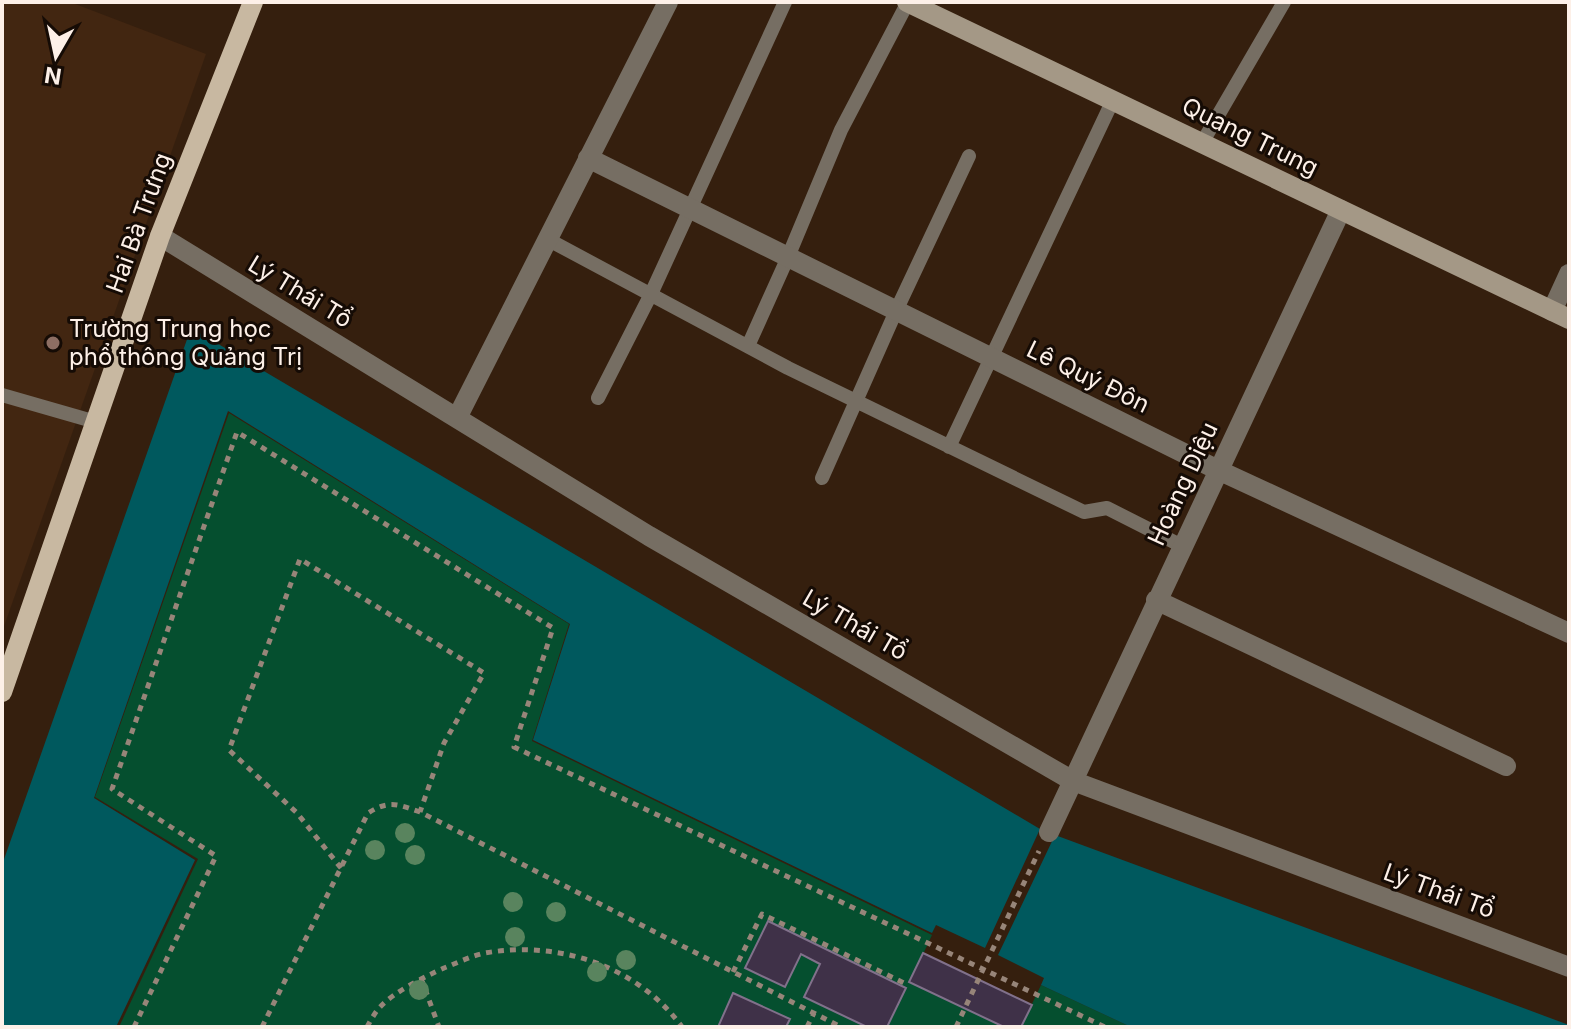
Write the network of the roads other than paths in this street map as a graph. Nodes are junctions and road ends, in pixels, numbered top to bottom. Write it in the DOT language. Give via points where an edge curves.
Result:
graph roads {
  1 [pos="253,2"];
  2 [pos="668,2"];
  3 [pos="785,2"];
  4 [pos="908,2"];
  5 [pos="1284,2"];
  6 [pos="1113,100"];
  7 [pos="1202,143"];
  8 [pos="969,156"];
  9 [pos="588,158"];
  10 [pos="690,208"];
  11 [pos="1341,210"];
  12 [pos="160,236"];
  13 [pos="547,239"];
  14 [pos="788,257"];
  15 [pos="1569,274"];
  16 [pos="651,294"];
  17 [pos="896,311"];
  18 [pos="1560,315"];
  19 [pos="748,346"];
  20 [pos="992,358"];
  21 [pos="2,395"];
  22 [pos="598,398"];
  23 [pos="856,402"];
  24 [pos="457,418"];
  25 [pos="96,422"];
  26 [pos="949,447"];
  27 [pos="1218,470"];
  28 [pos="822,478"];
  29 [pos="1182,546"];
  30 [pos="1156,600"];
  31 [pos="1569,633"];
  32 [pos="2,692"];
  33 [pos="1506,766"];
  34 [pos="1073,781"];
  35 [pos="1049,832"];
  36 [pos="1569,967"];
  1 -- 12 [label="main road, Hai Bà Trưng"];
  2 -- 9 [label="street"];
  3 -- 10 [label="lane"];
  4 -- 6 [label="street, Quang Trung"];
  4 -- 14 [label="lane" via="841,130"];
  5 -- 7 [label="lane"];
  6 -- 7 [label="street, Quang Trung"];
  6 -- 20 [label="lane"];
  7 -- 11 [label="street, Quang Trung"];
  8 -- 17 [label="lane"];
  9 -- 10 [label="street, Lê Quý Đôn"];
  9 -- 13 [label="street"];
  10 -- 14 [label="street, Lê Quý Đôn"];
  10 -- 16 [label="lane"];
  11 -- 18 [label="street, Quang Trung"];
  11 -- 27 [label="street, Hoàng Diệu"];
  12 -- 24 [label="street, Lý Thái Tổ"];
  12 -- 25 [label="main road, Hai Bà Trưng"];
  13 -- 16 [label="lane"];
  13 -- 24 [label="street"];
  14 -- 17 [label="street, Lê Quý Đôn"];
  14 -- 19 [label="lane"];
  15 -- 18 [label="street"];
  16 -- 19 [label="lane"];
  16 -- 22 [label="lane"];
  17 -- 20 [label="street, Lê Quý Đôn"];
  17 -- 23 [label="lane"];
  19 -- 23 [label="lane"];
  20 -- 26 [label="lane"];
  20 -- 27 [label="street, Lê Quý Đôn"];
  21 -- 25 [label="lane"];
  23 -- 26 [label="lane"];
  23 -- 28 [label="lane"];
  24 -- 34 [label="street, Lý Thái Tổ" via="649,536"];
  25 -- 32 [label="main road, Hai Bà Trưng"];
  26 -- 29 [label="lane" via="1084,512 1107,508"];
  27 -- 29 [label="street, Hoàng Diệu"];
  27 -- 31 [label="street, Lê Quý Đôn"];
  29 -- 30 [label="street, Hoàng Diệu"];
  30 -- 33 [label="street"];
  30 -- 34 [label="street, Hoàng Diệu"];
  34 -- 35 [label="street, Hoàng Diệu"];
  34 -- 36 [label="street, Lý Thái Tổ"];
}
